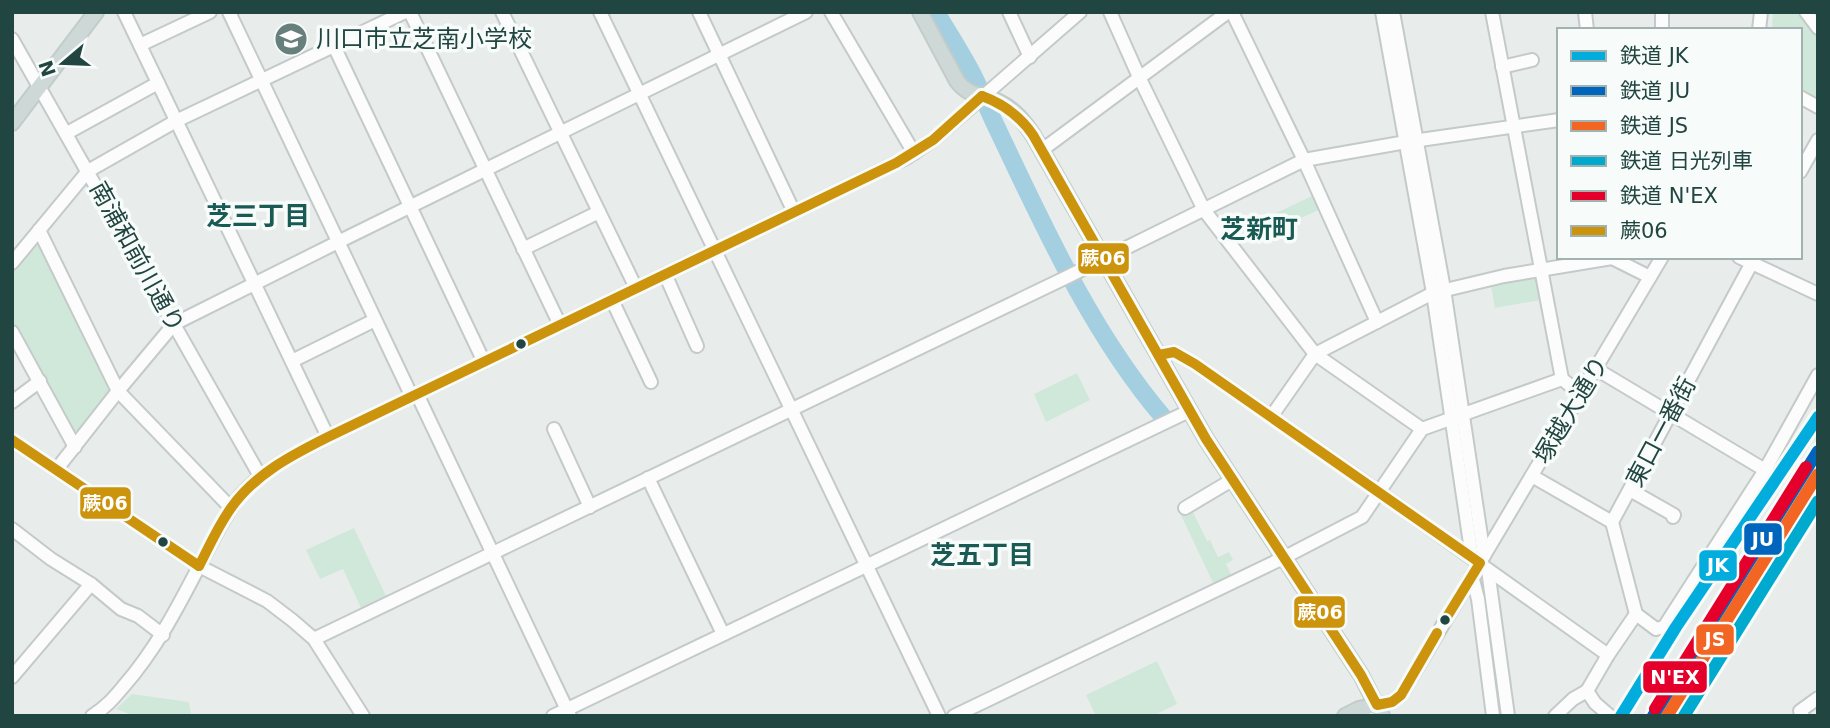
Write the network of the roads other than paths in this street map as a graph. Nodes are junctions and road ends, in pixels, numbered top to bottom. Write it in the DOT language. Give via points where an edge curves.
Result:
graph roads {
  1 [pos="96,12"];
  2 [pos="124,12"];
  3 [pos="210,12"];
  4 [pos="229,12"];
  5 [pos="408,12"];
  6 [pos="502,12"];
  7 [pos="600,12"];
  8 [pos="699,12"];
  9 [pos="806,12"];
  10 [pos="831,12"];
  11 [pos="920,12"];
  12 [pos="1009,12"];
  13 [pos="1110,12"];
  14 [pos="1230,12"];
  15 [pos="1492,12"];
  16 [pos="1806,12"];
  17 [pos="1393,13"];
  18 [pos="1075,14"];
  19 [pos="1818,28"];
  20 [pos="12,39"];
  21 [pos="140,45"];
  22 [pos="334,46"];
  23 [pos="719,55"];
  24 [pos="1030,57"];
  25 [pos="1532,60"];
  26 [pos="1502,67"];
  27 [pos="1139,77"];
  28 [pos="262,80"];
  29 [pos="158,83"];
  30 [pos="40,87"];
  31 [pos="639,94"];
  32 [pos="982,97"];
  33 [pos="1802,98"];
  34 [pos="1818,107"];
  35 [pos="1557,120"];
  36 [pos="176,121"];
  37 [pos="12,123"];
  38 [pos="1514,127"];
  39 [pos="67,133"];
  40 [pos="560,133"];
  41 [pos="1818,140"];
  42 [pos="1411,142"];
  43 [pos="1042,150"];
  44 [pos="914,153"];
  45 [pos="1304,160"];
  46 [pos="1802,168"];
  47 [pos="485,169"];
  48 [pos="88,171"];
  49 [pos="410,206"];
  50 [pos="1204,210"];
  51 [pos="599,212"];
  52 [pos="794,212"];
  53 [pos="39,230"];
  54 [pos="338,242"];
  55 [pos="523,249"];
  56 [pos="715,250"];
  57 [pos="1103,259"];
  58 [pos="1601,259"];
  59 [pos="1616,259"];
  60 [pos="1661,259"];
  61 [pos="1753,260"];
  62 [pos="12,263"];
  63 [pos="1541,270"];
  64 [pos="665,275"];
  65 [pos="1650,276"];
  66 [pos="255,283"];
  67 [pos="636,288"];
  68 [pos="1438,291"];
  69 [pos="1818,294"];
  70 [pos="612,300"];
  71 [pos="375,320"];
  72 [pos="1377,322"];
  73 [pos="174,324"];
  74 [pos="560,325"];
  75 [pos="12,332"];
  76 [pos="697,346"];
  77 [pos="1315,354"];
  78 [pos="1159,355"];
  79 [pos="292,360"];
  80 [pos="484,362"];
  81 [pos="1595,369"];
  82 [pos="1818,375"];
  83 [pos="1562,379"];
  84 [pos="40,381"];
  85 [pos="651,382"];
  86 [pos="118,391"];
  87 [pos="1581,394"];
  88 [pos="414,395"];
  89 [pos="12,402"];
  90 [pos="792,410"];
  91 [pos="1189,411"];
  92 [pos="1671,414"];
  93 [pos="1457,416"];
  94 [pos="1271,417"];
  95 [pos="554,429"];
  96 [pos="1422,429"];
  97 [pos="328,437"];
  98 [pos="12,440"];
  99 [pos="75,447"];
  100 [pos="56,470"];
  101 [pos="1765,470"];
  102 [pos="260,476"];
  103 [pos="1532,476"];
  104 [pos="648,478"];
  105 [pos="1232,480"];
  106 [pos="1630,490"];
  107 [pos="1379,492"];
  108 [pos="590,507"];
  109 [pos="231,508"];
  110 [pos="1185,508"];
  111 [pos="1673,517"];
  112 [pos="1612,522"];
  113 [pos="12,529"];
  114 [pos="493,553"];
  115 [pos="1283,558"];
  116 [pos="1481,562"];
  117 [pos="199,566"];
  118 [pos="867,566"];
  119 [pos="1472,576"];
  120 [pos="91,584"];
  121 [pos="1636,614"];
  122 [pos="723,634"];
  123 [pos="163,635"];
  124 [pos="314,639"];
  125 [pos="1608,655"];
  126 [pos="12,677"];
  127 [pos="1587,691"];
  128 [pos="1818,698"];
  129 [pos="569,712"];
  130 [pos="1377,712"];
  131 [pos="92,716"];
  132 [pos="363,716"];
  133 [pos="553,716"];
  134 [pos="939,716"];
  135 [pos="954,716"];
  136 [pos="1345,716"];
  137 [pos="1493,716"];
  138 [pos="1508,716"];
  139 [pos="1555,716"];
  140 [pos="1610,716"];
  141 [pos="1803,716"];
  1 -- 30 [label="main road"];
  2 -- 21 [label="street"];
  3 -- 21 [label="street"];
  4 -- 28 [label="street"];
  5 -- 22 [label="street"];
  5 -- 47 [label="street"];
  6 -- 40 [label="street"];
  7 -- 31 [label="street"];
  8 -- 23 [label="street"];
  9 -- 23 [label="street"];
  10 -- 44 [label="street"];
  11 -- 32 [label="main road" via="957,80 967,92"];
  12 -- 24 [label="street"];
  13 -- 27 [label="street"];
  14 -- 27 [label="street"];
  14 -- 45 [label="street"];
  15 -- 26 [label="street"];
  16 -- 19 [label="street"];
  17 -- 42 [label="street"];
  18 -- 24 [label="street"];
  20 -- 30 [label="street, 南浦和前川通り"];
  21 -- 29 [label="street"];
  22 -- 28 [label="street"];
  22 -- 49 [label="street"];
  23 -- 31 [label="street"];
  23 -- 52 [label="street"];
  24 -- 32 [label="street"];
  25 -- 26 [label="street"];
  26 -- 38 [label="street"];
  27 -- 43 [label="street"];
  27 -- 50 [label="street"];
  28 -- 36 [label="street"];
  28 -- 54 [label="street"];
  29 -- 36 [label="street"];
  29 -- 39 [label="street"];
  30 -- 37 [label="main road"];
  30 -- 39 [label="street, 南浦和前川通り"];
  31 -- 40 [label="street"];
  31 -- 56 [label="street"];
  32 -- 43 [label="main road" via="1017,114"];
  32 -- 44 [label="street"];
  33 -- 34 [label="street"];
  35 -- 38 [label="street"];
  36 -- 48 [label="street"];
  36 -- 66 [label="street"];
  38 -- 42 [label="street"];
  38 -- 63 [label="street"];
  39 -- 48 [label="street, 南浦和前川通り"];
  40 -- 47 [label="street"];
  40 -- 51 [label="street"];
  41 -- 46 [label="street"];
  42 -- 45 [label="street"];
  42 -- 68 [label="street"];
  43 -- 57 [label="main road"];
  44 -- 52 [label="street"];
  45 -- 50 [label="street"];
  45 -- 72 [label="street"];
  47 -- 49 [label="street"];
  47 -- 55 [label="street"];
  48 -- 53 [label="street"];
  48 -- 73 [label="street, 南浦和前川通り"];
  49 -- 54 [label="street"];
  49 -- 80 [label="street"];
  50 -- 57 [label="street"];
  50 -- 77 [label="street"];
  51 -- 55 [label="street"];
  51 -- 67 [label="street"];
  52 -- 56 [label="street"];
  53 -- 62 [label="street"];
  53 -- 86 [label="street"];
  54 -- 66 [label="street"];
  54 -- 71 [label="street"];
  55 -- 74 [label="street"];
  56 -- 64 [label="street"];
  56 -- 90 [label="street"];
  57 -- 78 [label="main road"];
  57 -- 90 [label="street"];
  58 -- 63 [label="street"];
  59 -- 65 [label="street"];
  60 -- 65 [label="street, 塚越大通り"];
  61 -- 69 [label="street"];
  61 -- 92 [label="street, 東口一番街"];
  63 -- 68 [label="street"];
  63 -- 83 [label="street"];
  64 -- 67 [label="street"];
  64 -- 76 [label="street"];
  65 -- 81 [label="street, 塚越大通り"];
  66 -- 73 [label="street"];
  66 -- 79 [label="street"];
  67 -- 70 [label="street"];
  68 -- 72 [label="street"];
  68 -- 93 [label="street"];
  70 -- 74 [label="street"];
  70 -- 85 [label="street"];
  71 -- 79 [label="street"];
  71 -- 88 [label="street"];
  72 -- 77 [label="street"];
  73 -- 86 [label="street"];
  73 -- 102 [label="street, 南浦和前川通り"];
  74 -- 80 [label="street"];
  75 -- 84 [label="street"];
  77 -- 94 [label="street"];
  77 -- 96 [label="street"];
  78 -- 91 [label="main road"];
  78 -- 94 [label="street" via="1178,353"];
  79 -- 97 [label="street"];
  80 -- 88 [label="street"];
  81 -- 87 [label="street, 塚越大通り"];
  81 -- 92 [label="street"];
  82 -- 101 [label="street"];
  83 -- 87 [label="street"];
  83 -- 93 [label="street"];
  84 -- 89 [label="street"];
  84 -- 99 [label="street"];
  86 -- 99 [label="street"];
  86 -- 109 [label="street"];
  87 -- 103 [label="street, 塚越大通り"];
  88 -- 97 [label="street"];
  88 -- 114 [label="street"];
  90 -- 104 [label="street"];
  90 -- 118 [label="street"];
  91 -- 105 [label="main road"];
  91 -- 118 [label="street"];
  92 -- 101 [label="street"];
  92 -- 106 [label="street, 東口一番街"];
  93 -- 96 [label="street"];
  93 -- 116 [label="street"];
  94 -- 107 [label="street"];
  95 -- 108 [label="street"];
  96 -- 107 [label="street"];
  97 -- 102 [label="street"];
  98 -- 100 [label="street"];
  99 -- 100 [label="street"];
  100 -- 117 [label="street"];
  101 -- 121 [label="street" via="1664,627 1656,629"];
  102 -- 109 [label="street"];
  103 -- 112 [label="street"];
  103 -- 116 [label="street, 塚越大通り"];
  104 -- 108 [label="street"];
  104 -- 122 [label="street"];
  105 -- 110 [label="street"];
  105 -- 115 [label="main road"];
  106 -- 111 [label="street"];
  106 -- 112 [label="street, 東口一番街"];
  107 -- 115 [label="street" via="1362,517"];
  107 -- 116 [label="street"];
  108 -- 114 [label="street"];
  109 -- 117 [label="street"];
  112 -- 121 [label="street"];
  113 -- 120 [label="street"];
  114 -- 124 [label="street"];
  114 -- 129 [label="street"];
  115 -- 130 [label="main road" via="1361,675"];
  115 -- 135 [label="street"];
  116 -- 119 [label="street, 塚越大通り"];
  116 -- 125 [label="street"];
  116 -- 138 [label="street"];
  117 -- 123 [label="street"];
  117 -- 124 [label="street" via="267,601"];
  118 -- 122 [label="street"];
  118 -- 134 [label="street"];
  119 -- 130 [label="street, 塚越大通り" via="1401,695"];
  119 -- 137 [label="street"];
  120 -- 123 [label="street"];
  120 -- 126 [label="street"];
  121 -- 125 [label="street"];
  122 -- 129 [label="street"];
  123 -- 131 [label="street" via="141,668"];
  124 -- 132 [label="street"];
  125 -- 127 [label="street"];
  127 -- 139 [label="street"];
  127 -- 140 [label="street"];
  128 -- 141 [label="street" via="1800,711"];
  129 -- 133 [label="street"];
  130 -- 136 [label="main road" via="1359,709"];
}
